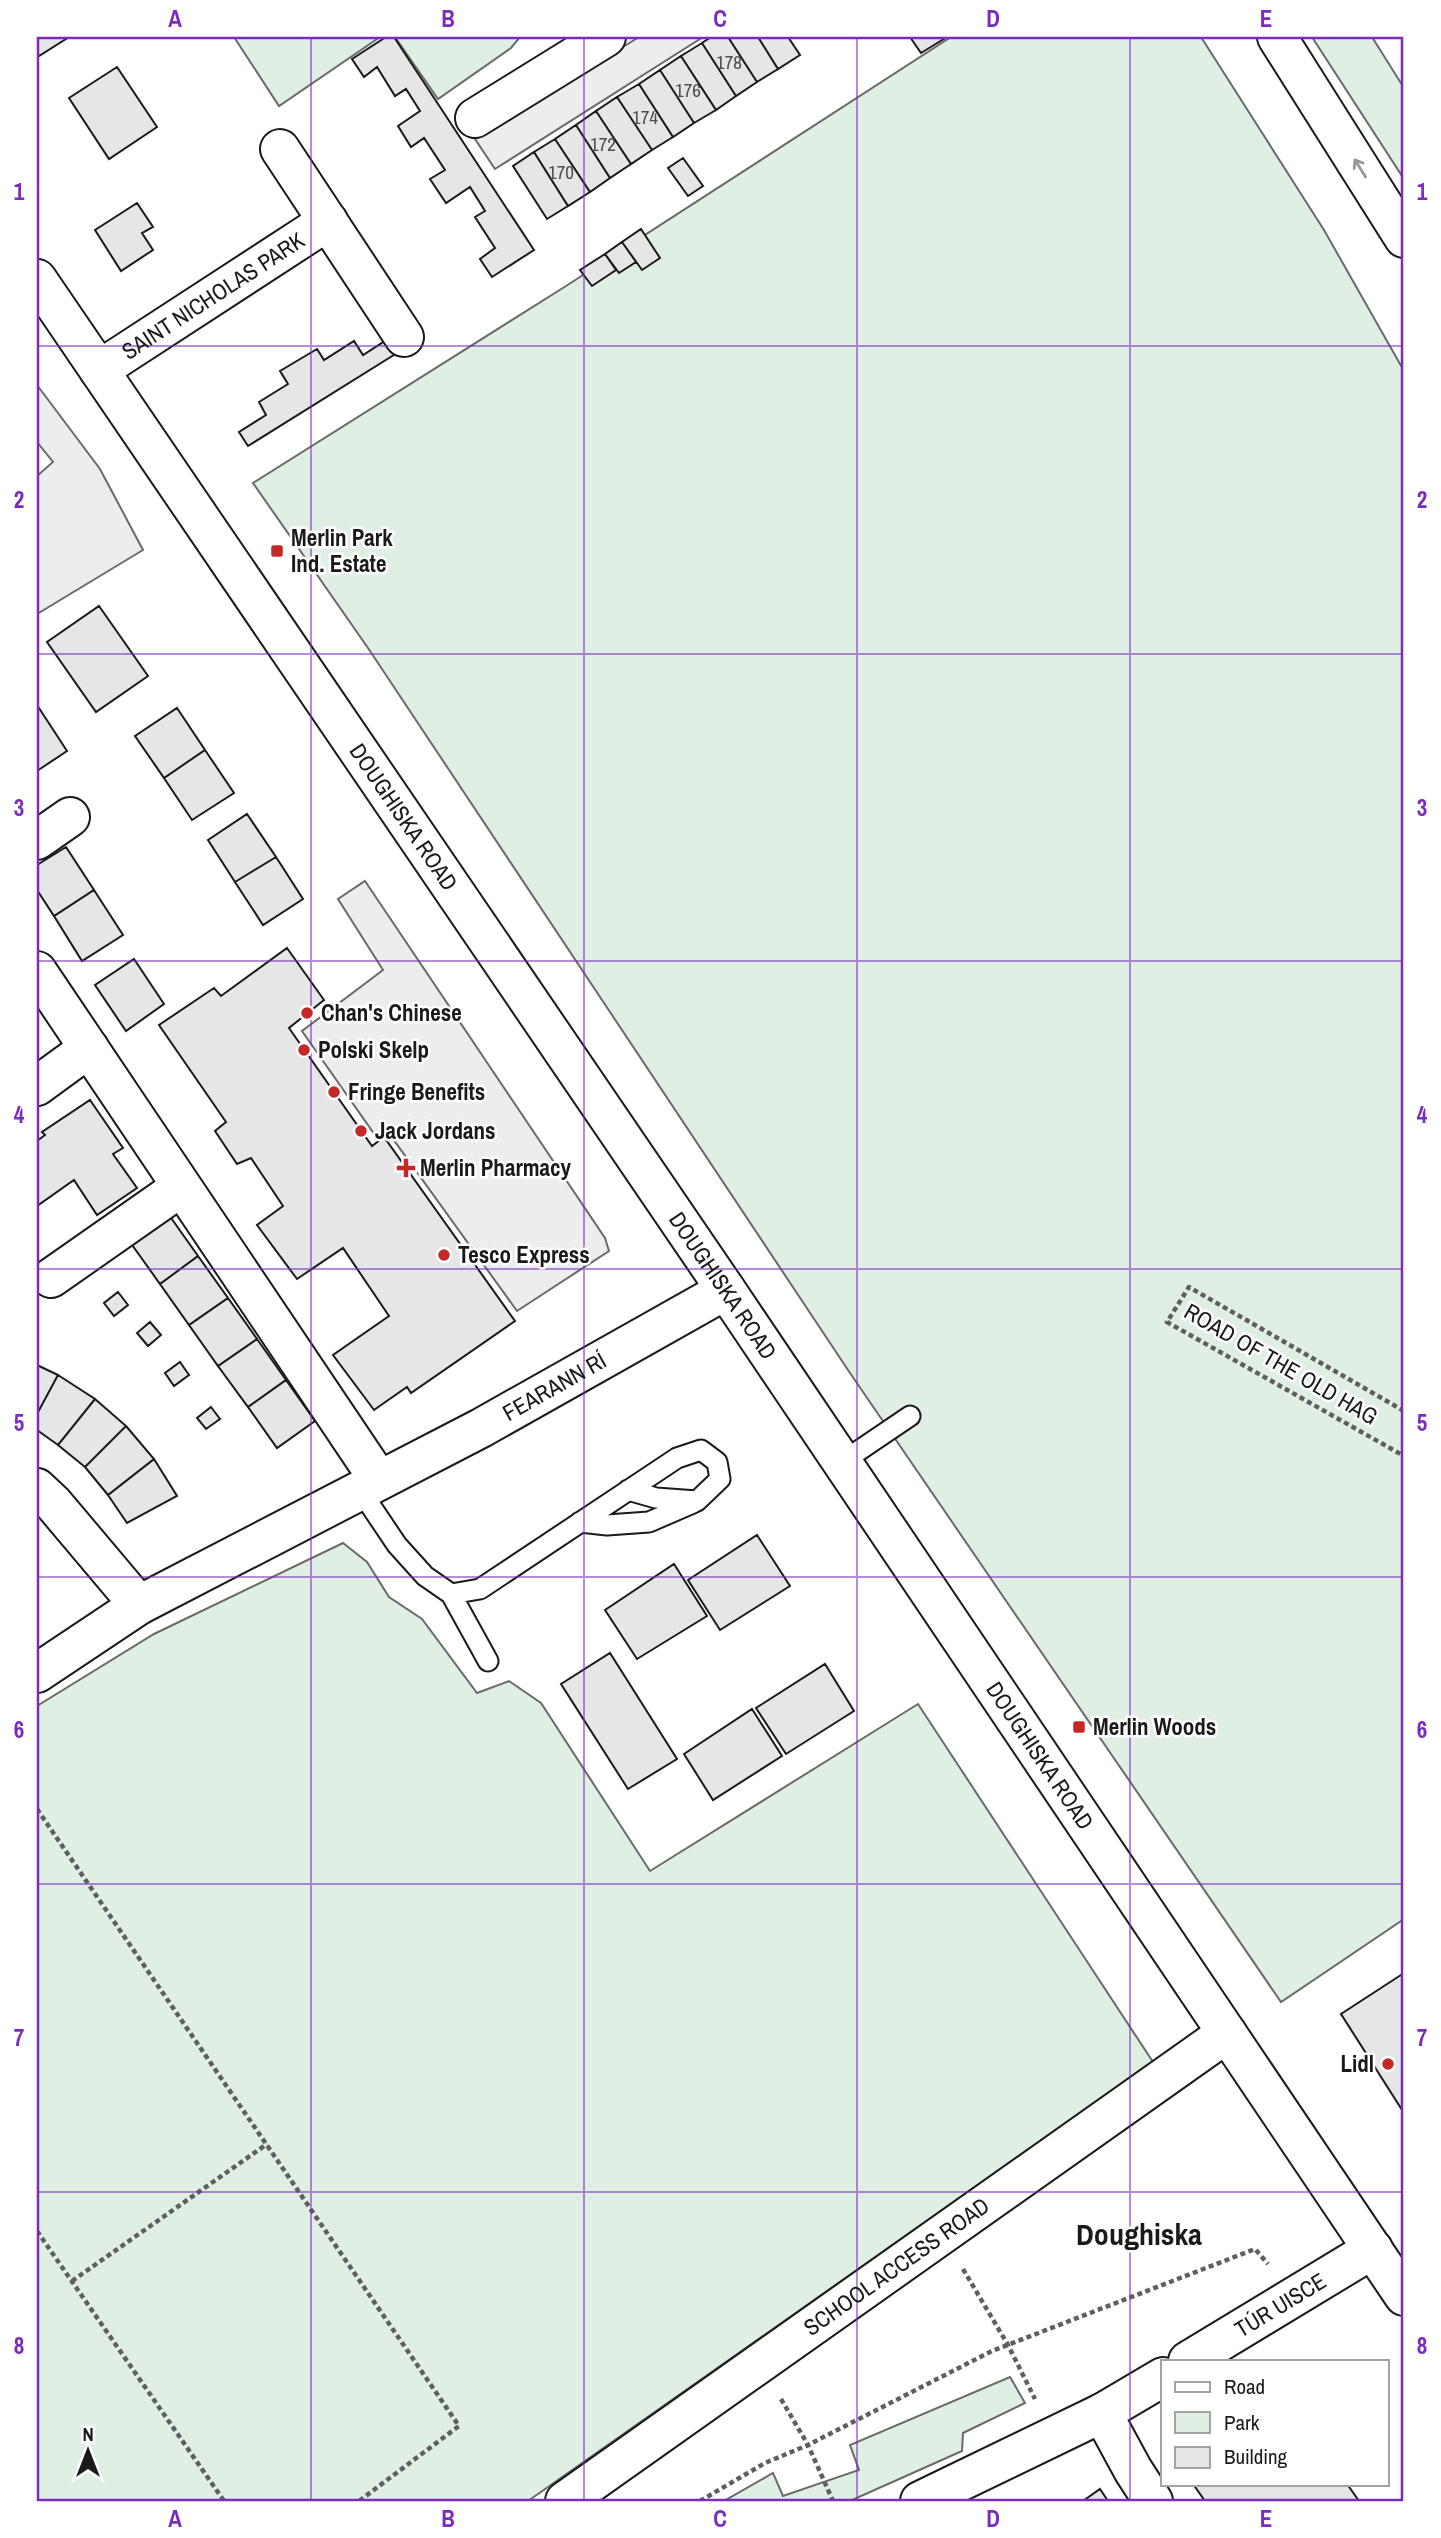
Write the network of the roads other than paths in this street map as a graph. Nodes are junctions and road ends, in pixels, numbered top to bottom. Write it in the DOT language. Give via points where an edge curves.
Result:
graph roads {
  1 [pos="1277,37"];
  2 [pos="588,42"];
  3 [pos="475,118"];
  4 [pos="280,149"];
  5 [pos="328,221"];
  6 [pos="1404,238"];
  7 [pos="37,279"];
  8 [pos="404,337"];
  9 [pos="99,370"];
  10 [pos="70,817"];
  11 [pos="37,840"];
  12 [pos="37,971"];
  13 [pos="89,1048"];
  14 [pos="37,1086"];
  15 [pos="181,1187"];
  16 [pos="51,1278"];
  17 [pos="726,1290"];
  18 [pos="910,1416"];
  19 [pos="842,1462"];
  20 [pos="370,1485"];
  21 [pos="37,1488"];
  22 [pos="628,1490"];
  23 [pos="697,1501"];
  24 [pos="580,1522"];
  25 [pos="451,1594"];
  26 [pos="139,1605"];
  27 [pos="488,1661"];
  28 [pos="37,1673"];
  29 [pos="1227,2033"];
  30 [pos="1373,2249"];
  31 [pos="1404,2295"];
  32 [pos="1190,2360"];
  33 [pos="1161,2377"];
  34 [pos="1102,2413"];
  35 [pos="565,2501"];
  36 [pos="920,2501"];
  37 [pos="1153,2501"];
  6 -- 1 [label="main road, one-way"];
  2 -- 3 [label="main road"];
  4 -- 5 [label="main road, SAINT NICHOLAS PARK"];
  5 -- 8 [label="main road, SAINT NICHOLAS PARK"];
  5 -- 9 [label="main road, SAINT NICHOLAS PARK"];
  7 -- 9 [label="main road, DOUGHISKA ROAD"];
  9 -- 17 [label="main road, DOUGHISKA ROAD"];
  10 -- 11 [label="main road"];
  12 -- 13 [label="main road"];
  13 -- 14 [label="main road"];
  13 -- 15 [label="main road"];
  15 -- 16 [label="main road"];
  15 -- 20 [label="main road"];
  17 -- 19 [label="main road, DOUGHISKA ROAD"];
  17 -- 20 [label="main road, FEARANN RÍ"];
  18 -- 19 [label="lane"];
  19 -- 29 [label="main road, DOUGHISKA ROAD"];
  20 -- 25 [label="lane" via="397,1545 425,1576"];
  20 -- 26 [label="main road, FEARANN RÍ"];
  21 -- 26 [label="main road"];
  22 -- 23 [label="lane"];
  22 -- 23 [label="lane" via="677,1458 701,1450 717,1462 720,1479"];
  22 -- 24 [label="lane"];
  23 -- 24 [label="lane" via="649,1522"];
  24 -- 25 [label="lane" via="480,1589"];
  25 -- 27 [label="lane"];
  26 -- 28 [label="main road, FEARANN RÍ"];
  29 -- 30 [label="main road, DOUGHISKA ROAD"];
  29 -- 35 [label="main road, SCHOOL ACCESS ROAD"];
  30 -- 31 [label="main road, DOUGHISKA ROAD"];
  30 -- 32 [label="main road, TÚR UISCE"];
  33 -- 34 [label="main road"];
  34 -- 36 [label="main road"];
  34 -- 37 [label="main road"];
}
